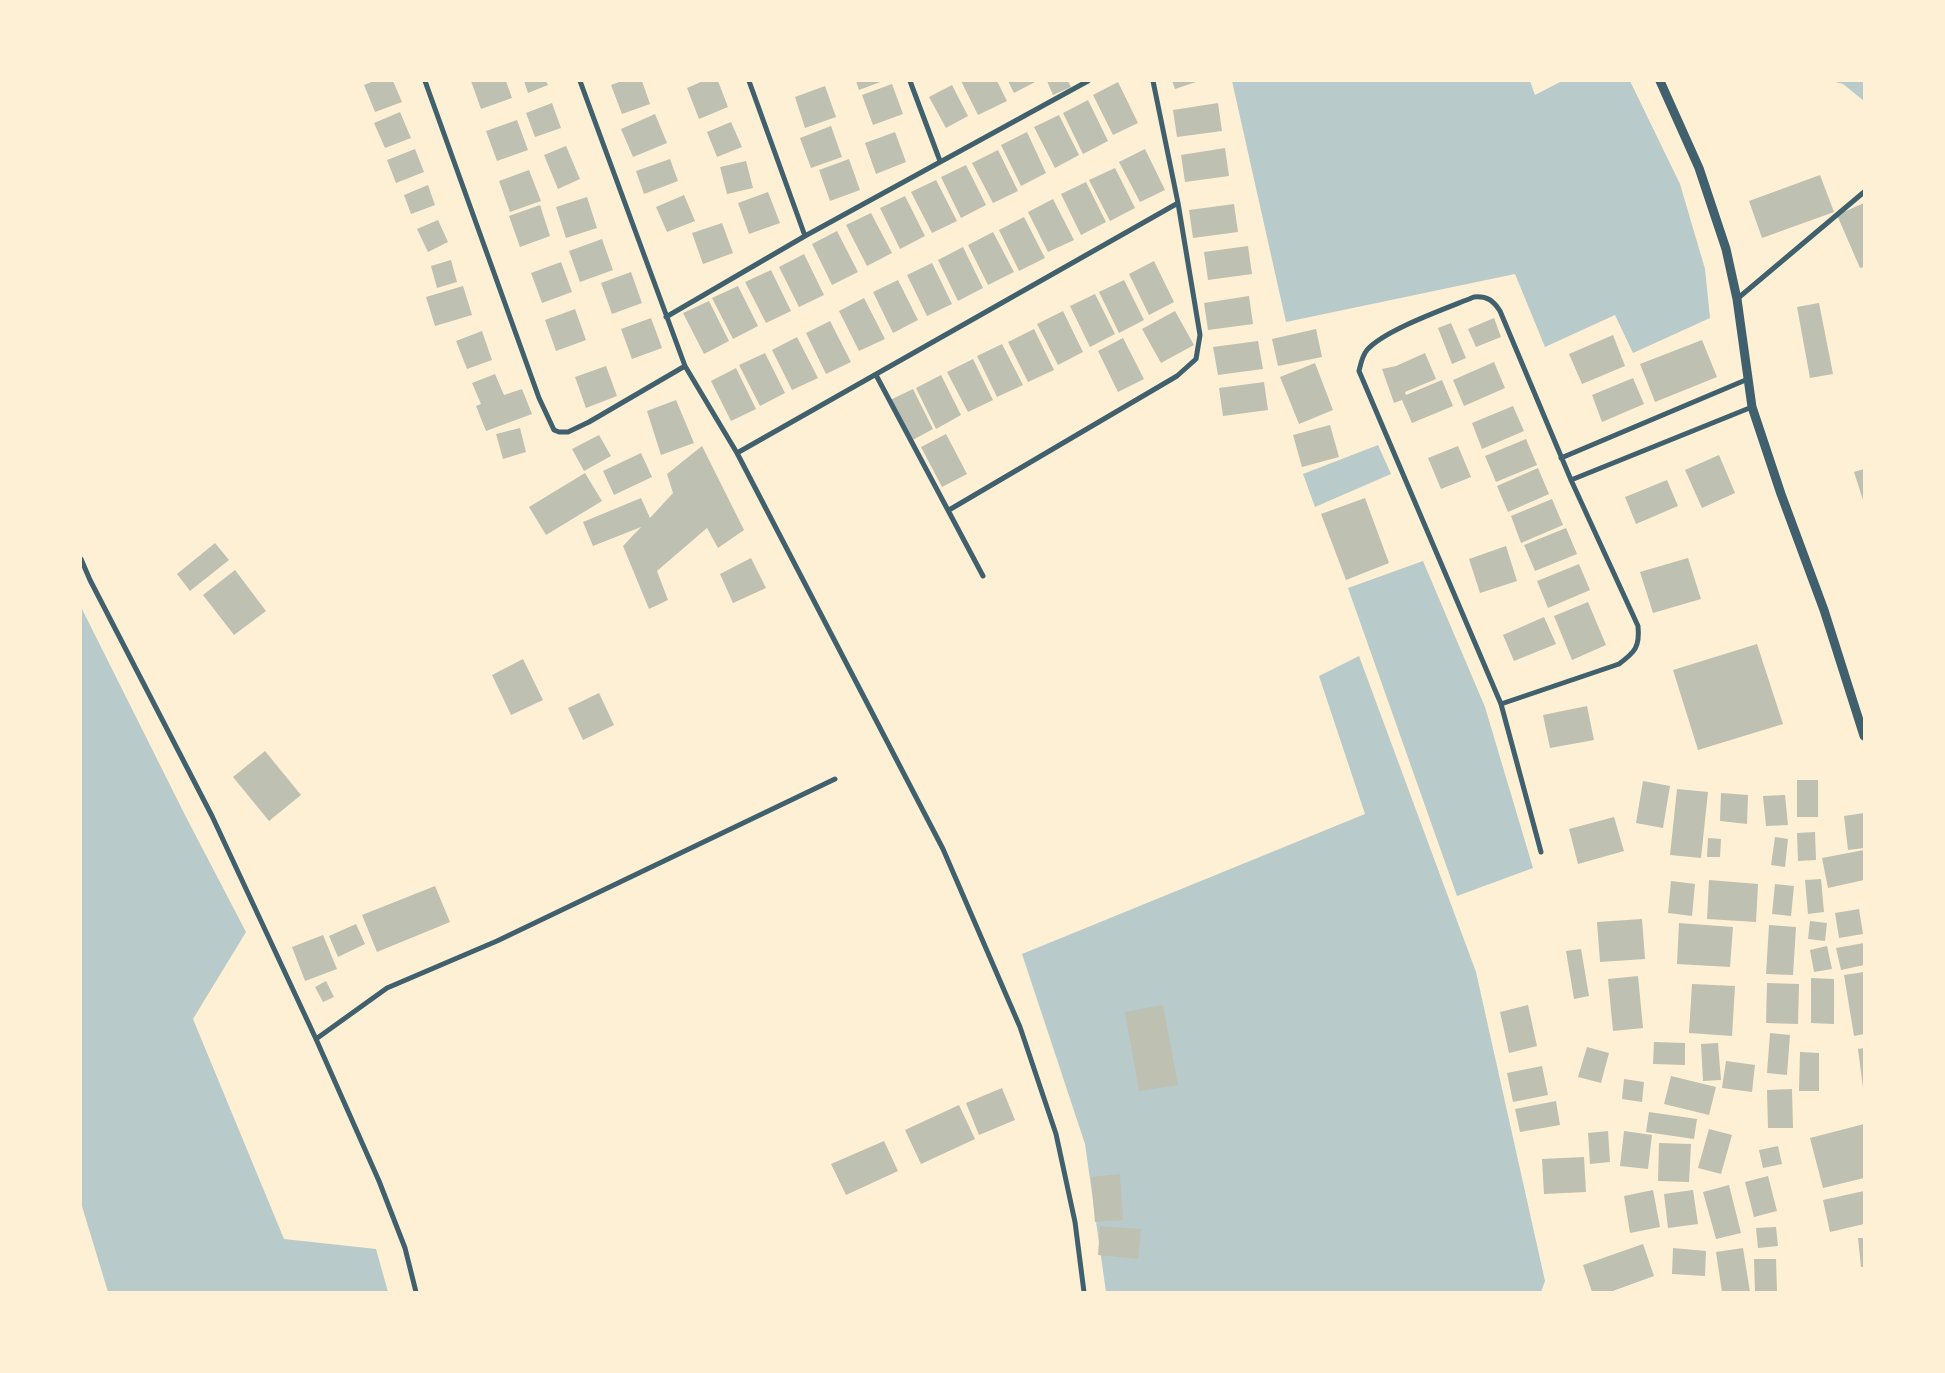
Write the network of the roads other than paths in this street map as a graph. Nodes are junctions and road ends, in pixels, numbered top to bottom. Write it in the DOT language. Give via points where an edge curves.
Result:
graph roads {
  1 [pos="425,81"];
  2 [pos="580,81"];
  3 [pos="750,81"];
  4 [pos="910,81"];
  5 [pos="1088,81"];
  6 [pos="1153,81"];
  7 [pos="1660,81"];
  8 [pos="940,161"];
  9 [pos="1864,192"];
  10 [pos="1178,203"];
  11 [pos="805,236"];
  12 [pos="1737,299"];
  13 [pos="666,318"];
  14 [pos="685,366"];
  15 [pos="876,374"];
  16 [pos="1748,379"];
  17 [pos="1752,407"];
  18 [pos="737,453"];
  19 [pos="1562,458"];
  20 [pos="1570,480"];
  21 [pos="949,510"];
  22 [pos="81,559"];
  23 [pos="983,576"];
  24 [pos="1501,704"];
  25 [pos="1864,736"];
  26 [pos="835,779"];
  27 [pos="1541,852"];
  28 [pos="316,1039"];
  29 [pos="416,1292"];
  30 [pos="1084,1292"];
  1 -- 14 [label="street" via="539,398 554,430 568,432 589,422"];
  2 -- 13 [label="street"];
  3 -- 11 [label="street"];
  4 -- 8 [label="street"];
  5 -- 8 [label="street"];
  6 -- 10 [label="street"];
  7 -- 12 [label="street" via="1699,168 1726,249"];
  8 -- 11 [label="street"];
  9 -- 12 [label="street"];
  10 -- 15 [label="street"];
  10 -- 21 [label="street" via="1200,336 1196,359 1177,376"];
  11 -- 13 [label="street"];
  12 -- 16 [label="street"];
  13 -- 14 [label="street"];
  14 -- 18 [label="street"];
  15 -- 18 [label="street"];
  15 -- 21 [label="street"];
  16 -- 17 [label="street"];
  16 -- 19 [label="street"];
  17 -- 20 [label="street"];
  17 -- 25 [label="street" via="1824,610"];
  18 -- 30 [label="street" via="943,849 1020,1027 1056,1134 1075,1222"];
  19 -- 20 [label="street"];
  19 -- 24 [label="street" via="1507,328 1493,301 1484,296 1474,297 1389,333 1368,349 1361,359 1359,371"];
  20 -- 24 [label="street" via="1638,626 1640,639 1630,655 1619,664"];
  21 -- 23 [label="street"];
  22 -- 28 [label="street" via="212,816"];
  24 -- 27 [label="street"];
  26 -- 28 [label="street" via="497,941 387,988"];
  28 -- 29 [label="street" via="379,1181 405,1248"];
}
